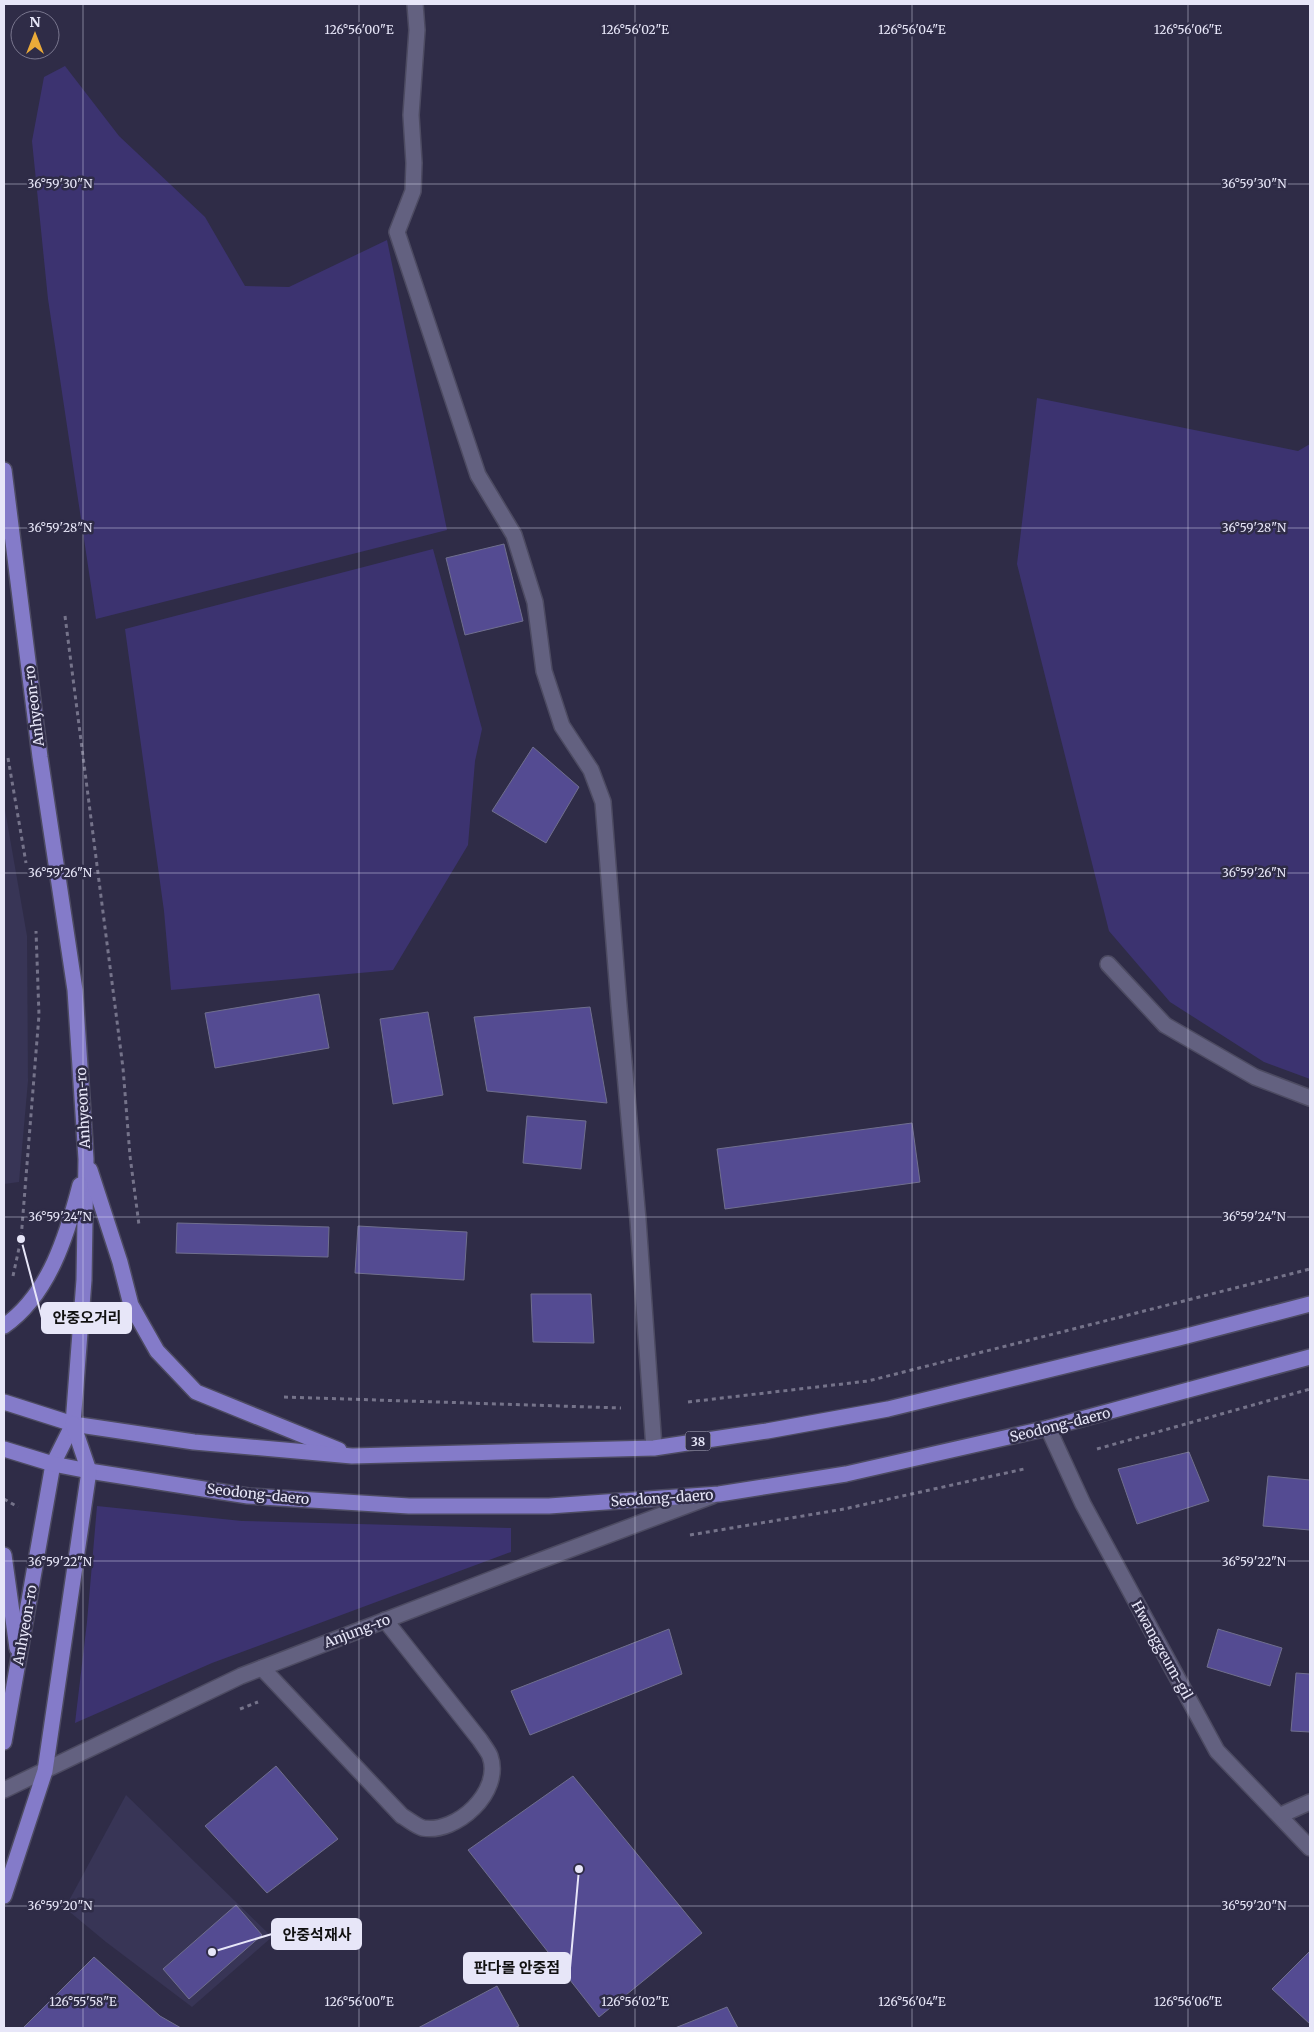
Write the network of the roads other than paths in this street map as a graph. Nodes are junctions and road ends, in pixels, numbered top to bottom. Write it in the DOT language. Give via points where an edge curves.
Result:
graph roads {
  1 [pos="415,4"];
  2 [pos="4,470"];
  3 [pos="1108,964"];
  4 [pos="1310,1098"];
  5 [pos="86,1159"];
  6 [pos="1310,1304"];
  7 [pos="4,1326"];
  8 [pos="1310,1357"];
  9 [pos="4,1402"];
  10 [pos="72,1424"];
  11 [pos="1048,1428"];
  12 [pos="654,1448"];
  13 [pos="4,1449"];
  14 [pos="352,1456"];
  15 [pos="53,1464"];
  16 [pos="89,1471"];
  17 [pos="718,1494"];
  18 [pos="4,1555"];
  19 [pos="385,1620"];
  20 [pos="19,1664"];
  21 [pos="262,1668"];
  22 [pos="4,1742"];
  23 [pos="45,1771"];
  24 [pos="4,1790"];
  25 [pos="1310,1802"];
  26 [pos="1281,1815"];
  27 [pos="1310,1848"];
  28 [pos="4,1896"];
  1 -- 12 [label="street" via="417,30 411,115 413,191 397,232 478,476 514,535 535,602 544,671 562,726 591,770 603,802"];
  2 -- 5 [label="main road, Anhyeon-ro" via="40,757 75,990"];
  3 -- 4 [label="street" via="1165,1025 1255,1077"];
  5 -- 7 [label="main road" via="74,1208 45,1281 20,1313"];
  5 -- 10 [label="main road, Anhyeon-ro" via="84,1280"];
  5 -- 14 [label="main road" via="131,1305 157,1351 196,1392"];
  6 -- 12 [label="main road, 38" via="888,1409"];
  8 -- 11 [label="main road, Seodong-daero"];
  9 -- 10 [label="main road, 38"];
  10 -- 14 [label="main road, 38" via="194,1442"];
  10 -- 15 [label="main road, Anhyeon-ro"];
  10 -- 16 [label="main road"];
  11 -- 17 [label="main road, Seodong-daero" via="846,1474"];
  11 -- 26 [label="street, Hwanggeum-gil" via="1083,1504 1217,1751"];
  12 -- 14 [label="main road, 38"];
  13 -- 15 [label="main road, Seodong-daero"];
  15 -- 16 [label="main road, Seodong-daero"];
  15 -- 20 [label="main road, Anhyeon-ro"];
  16 -- 17 [label="main road, Seodong-daero" via="248,1496 409,1506 550,1506"];
  16 -- 23 [label="main road"];
  17 -- 19 [label="street, Anjung-ro"];
  18 -- 20 [label="main road"];
  19 -- 21 [label="street, Anjung-ro"];
  19 -- 21 [label="street" via="491,1758 491,1777 484,1797 470,1812 447,1825 422,1828 402,1816"];
  20 -- 22 [label="main road, Anhyeon-ro"];
  21 -- 23 [label="street, Anjung-ro"];
  23 -- 24 [label="street, Anjung-ro"];
  23 -- 28 [label="main road"];
  25 -- 26 [label="street"];
  26 -- 27 [label="street, Hwanggeum-gil"];
}
